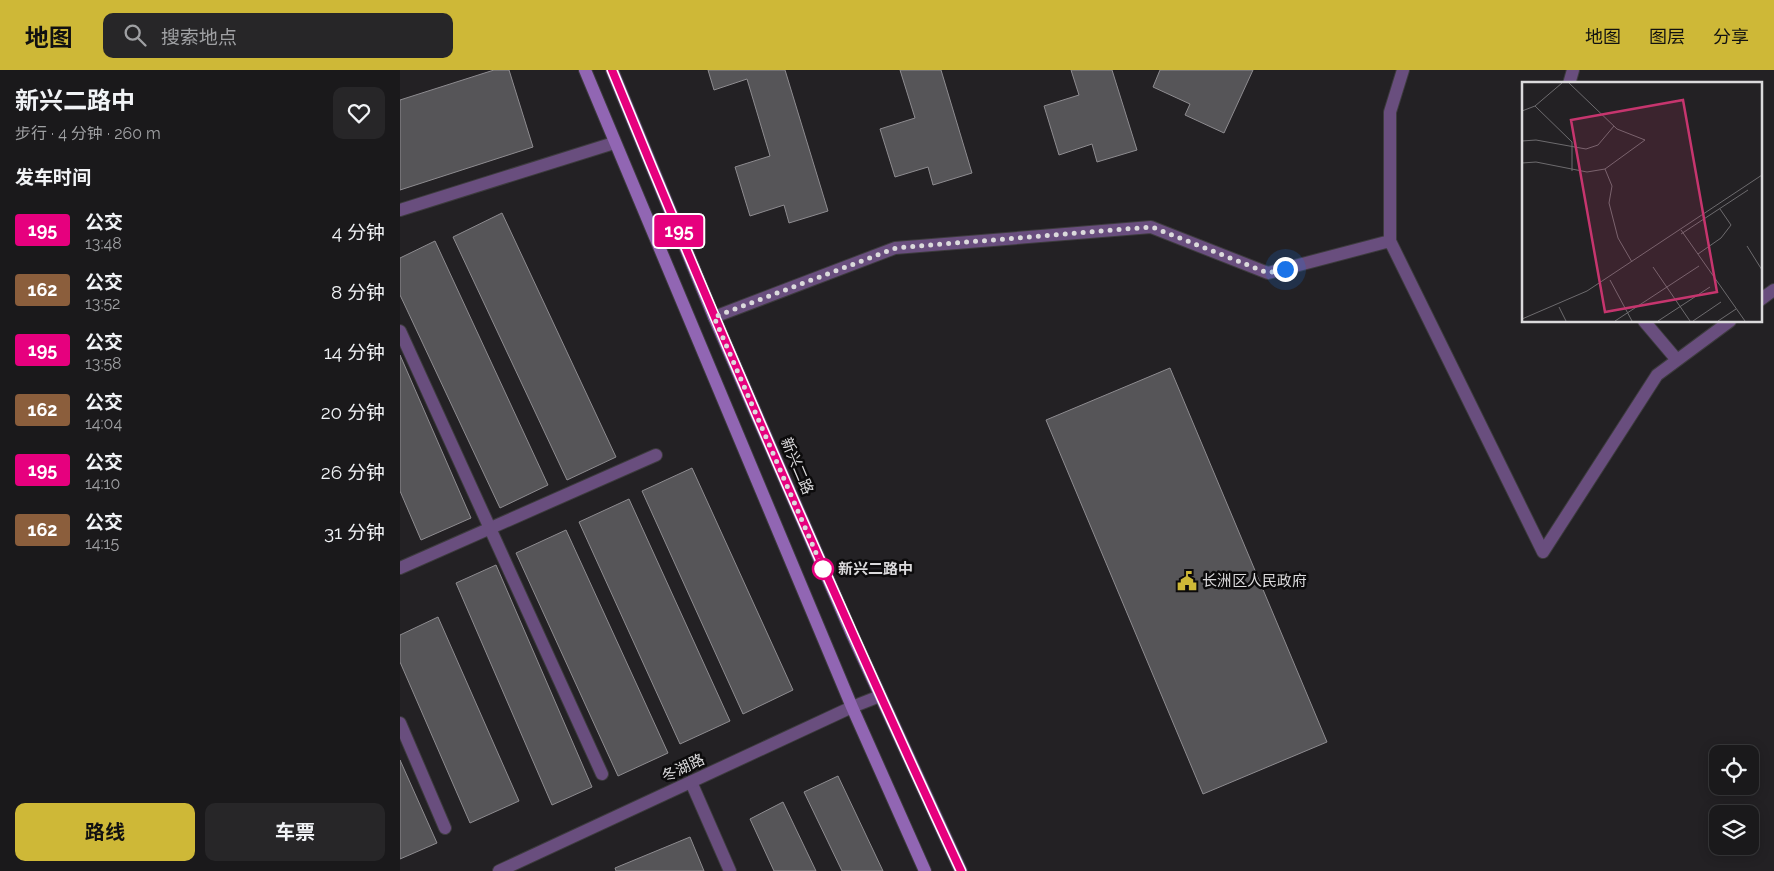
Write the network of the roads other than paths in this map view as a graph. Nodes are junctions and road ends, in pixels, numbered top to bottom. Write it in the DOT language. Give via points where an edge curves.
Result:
graph roads {
  1 [pos="585,70"];
  2 [pos="612,70"];
  3 [pos="1402,70"];
  4 [pos="614,143"];
  5 [pos="400,210"];
  6 [pos="1390,240"];
  7 [pos="1774,290"];
  8 [pos="1762,299"];
  9 [pos="714,317"];
  10 [pos="1645,322"];
  11 [pos="1729,322"];
  12 [pos="400,331"];
  13 [pos="1677,360"];
  14 [pos="656,455"];
  15 [pos="490,528"];
  16 [pos="400,568"];
  17 [pos="880,696"];
  18 [pos="852,707"];
  19 [pos="400,724"];
  20 [pos="602,774"];
  21 [pos="691,782"];
  22 [pos="445,828"];
  23 [pos="499,871"];
  24 [pos="730,871"];
  25 [pos="925,871"];
  26 [pos="961,871"];
  1 -- 4 [label="main road"];
  2 -- 9 [label="main road, 新兴二路"];
  3 -- 6 [label="street" via="1390,112"];
  4 -- 5 [label="street"];
  4 -- 18 [label="main road"];
  6 -- 9 [label="street" via="1268,273 1152,227 896,248"];
  6 -- 13 [label="street" via="1542,552 1657,374"];
  7 -- 8 [label="street"];
  9 -- 17 [label="main road, 新兴二路"];
  10 -- 13 [label="street"];
  11 -- 13 [label="street"];
  12 -- 15 [label="street"];
  14 -- 15 [label="street"];
  15 -- 16 [label="street"];
  15 -- 20 [label="street"];
  17 -- 18 [label="street, 冬湖路"];
  17 -- 26 [label="main road, 新兴二路"];
  18 -- 21 [label="street, 冬湖路"];
  18 -- 25 [label="main road"];
  19 -- 22 [label="street"];
  21 -- 23 [label="street, 冬湖路"];
  21 -- 24 [label="street"];
}
